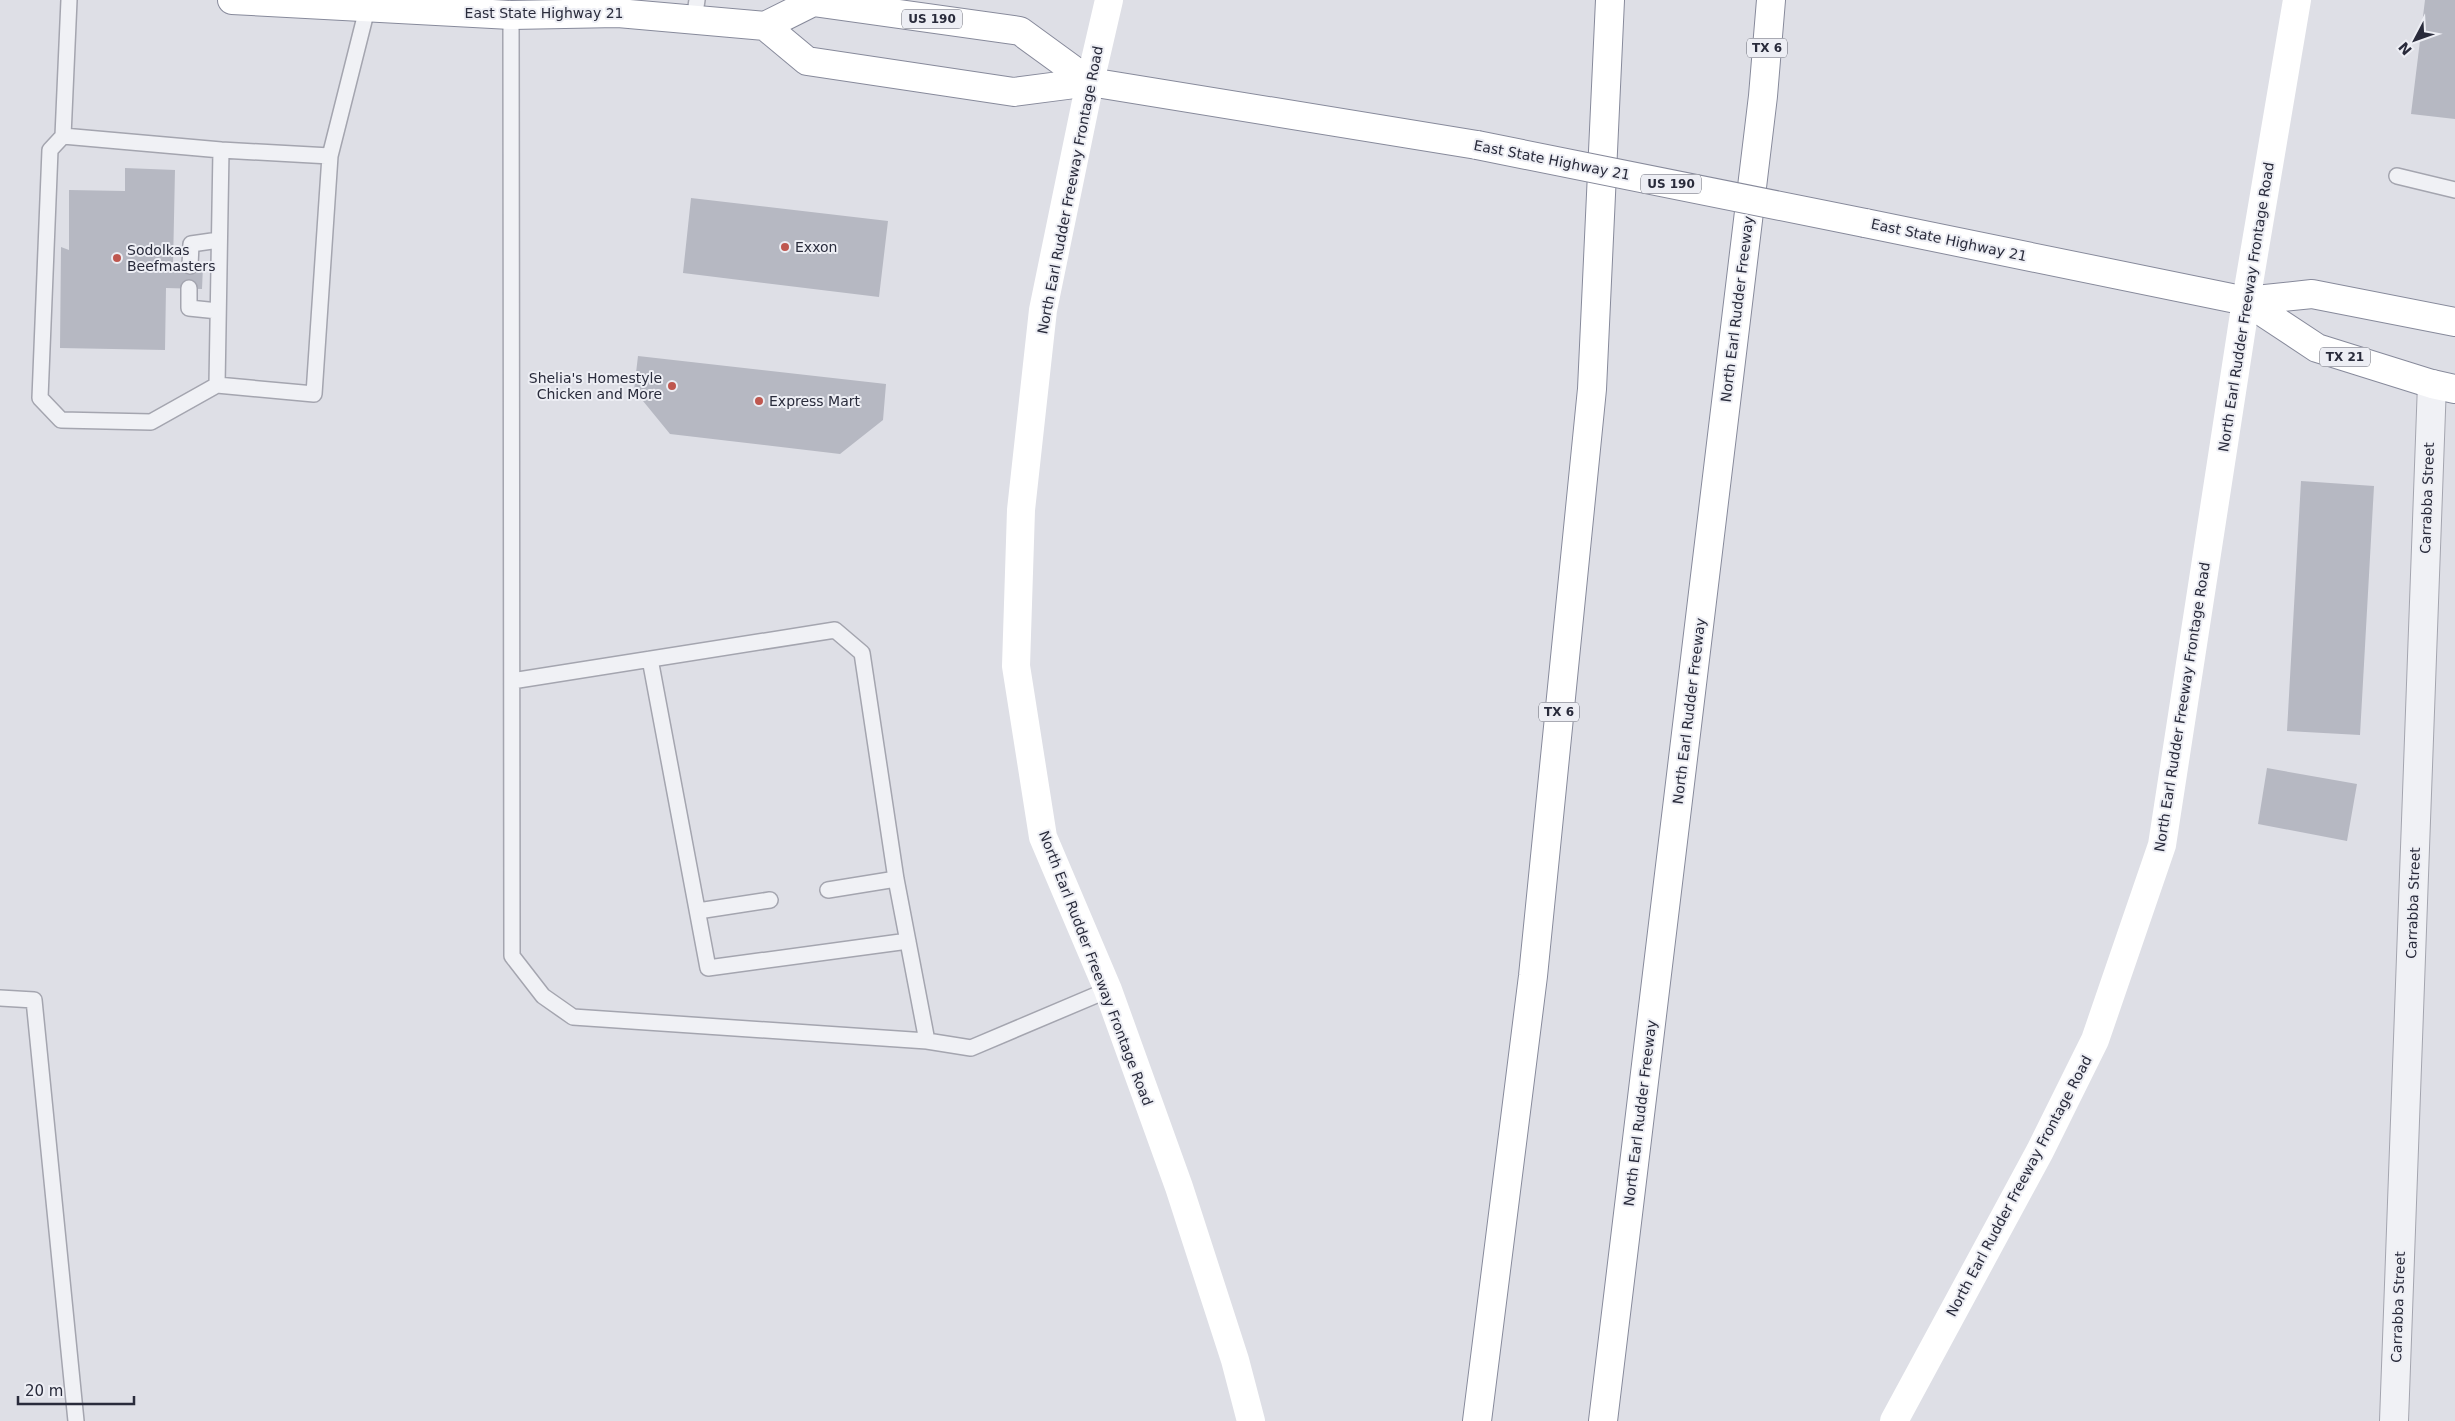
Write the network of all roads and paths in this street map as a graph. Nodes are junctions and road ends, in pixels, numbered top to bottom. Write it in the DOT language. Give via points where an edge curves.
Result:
graph roads {
  1 [pos="69,0"];
  2 [pos="232,0"];
  3 [pos="1109,0"];
  4 [pos="1610,0"];
  5 [pos="1771,0"];
  6 [pos="2297,0"];
  7 [pos="906,8"];
  8 [pos="367,9"];
  9 [pos="696,10"];
  10 [pos="511,15"];
  11 [pos="765,26"];
  12 [pos="1090,82"];
  13 [pos="63,136"];
  14 [pos="221,150"];
  15 [pos="330,156"];
  16 [pos="2397,176"];
  17 [pos="2455,190"];
  18 [pos="219,240"];
  19 [pos="190,266"];
  20 [pos="189,288"];
  21 [pos="2246,301"];
  22 [pos="218,311"];
  23 [pos="2455,322"];
  24 [pos="217,385"];
  25 [pos="2443,387"];
  26 [pos="650,659"];
  27 [pos="512,680"];
  28 [pos="896,879"];
  29 [pos="828,890"];
  30 [pos="770,900"];
  31 [pos="698,911"];
  32 [pos="908,941"];
  33 [pos="1108,990"];
  34 [pos="0,998"];
  35 [pos="926,1041"];
  36 [pos="76,1421"];
  37 [pos="1251,1421"];
  38 [pos="1477,1421"];
  39 [pos="1603,1421"];
  40 [pos="1894,1421"];
  41 [pos="2394,1421"];
  1 -- 13 [label="lane"];
  2 -- 8 [label="main road, East State Highway 21"];
  3 -- 12 [label="main road, North Earl Rudder Freeway Frontage Road"];
  4 -- 38 [label="main road, TX 6" via="1592,389 1533,976"];
  5 -- 39 [label="main road, North Earl Rudder Freeway / TX 6" via="1763,96"];
  6 -- 21 [label="main road, North Earl Rudder Freeway Frontage Road"];
  7 -- 11 [label="main road, East State Highway 21 / US 190" via="813,2"];
  7 -- 12 [label="main road, East State Highway 21 / US 190" via="1020,31"];
  8 -- 10 [label="main road, East State Highway 21"];
  8 -- 15 [label="lane"];
  9 -- 10 [label="main road, East State Highway 21"];
  9 -- 11 [label="main road, East State Highway 21"];
  10 -- 27 [label="lane"];
  11 -- 12 [label="main road, East State Highway 21 / US 190" via="806,60 1014,92"];
  12 -- 21 [label="main road, East State Highway 21 / US 190, bridge" via="1476,145"];
  12 -- 33 [label="main road, North Earl Rudder Freeway Frontage Road" via="1043,310 1021,510 1016,666 1043,837"];
  13 -- 14 [label="lane"];
  13 -- 24 [label="lane" via="50,150 40,398 61,420 150,422"];
  14 -- 15 [label="lane"];
  14 -- 18 [label="lane"];
  15 -- 24 [label="lane" via="314,394"];
  16 -- 17 [label="lane"];
  18 -- 19 [label="lane" via="191,244"];
  18 -- 22 [label="lane"];
  20 -- 22 [label="lane" via="189,308"];
  21 -- 23 [label="main road, East State Highway 21" via="2312,294"];
  21 -- 25 [label="main road, East State Highway 21 / TX 21" via="2317,348"];
  21 -- 40 [label="main road, North Earl Rudder Freeway Frontage Road" via="2162,845 2096,1040 2040,1151"];
  22 -- 24 [label="lane"];
  25 -- 41 [label="street, Carrabba Street"];
  26 -- 27 [label="lane"];
  26 -- 28 [label="lane" via="835,630 862,653"];
  26 -- 31 [label="lane"];
  27 -- 35 [label="lane" via="512,956 543,996 573,1017"];
  28 -- 29 [label="lane"];
  28 -- 32 [label="lane"];
  30 -- 31 [label="lane"];
  31 -- 32 [label="lane" via="708,968"];
  32 -- 35 [label="lane"];
  33 -- 35 [label="lane" via="971,1048"];
  33 -- 37 [label="main road, North Earl Rudder Freeway Frontage Road" via="1179,1187 1235,1360"];
  34 -- 36 [label="lane" via="34,1000"];
}
